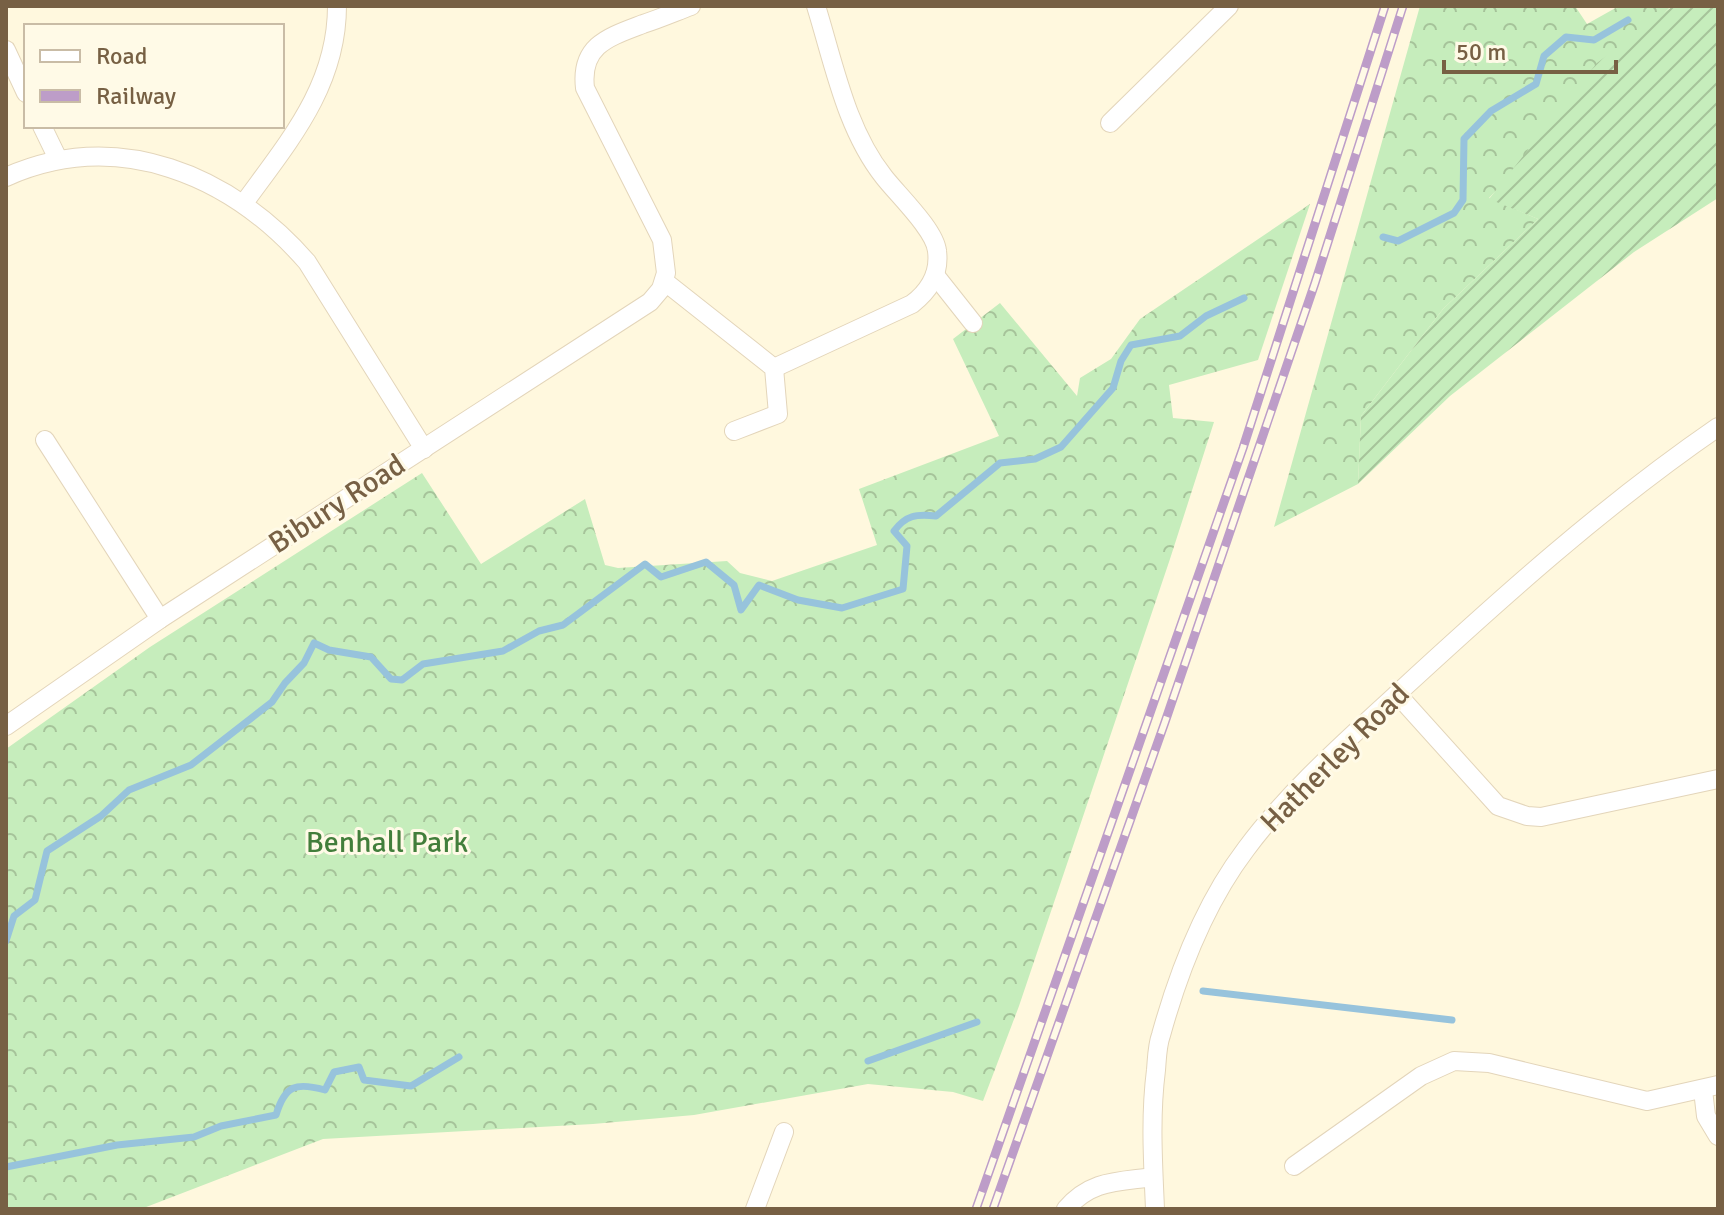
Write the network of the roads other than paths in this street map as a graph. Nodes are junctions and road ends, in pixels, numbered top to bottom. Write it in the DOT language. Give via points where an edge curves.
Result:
graph roads {
  1 [pos="337,6"];
  2 [pos="691,6"];
  3 [pos="816,6"];
  4 [pos="1229,6"];
  5 [pos="670,10"];
  6 [pos="6,50"];
  7 [pos="24,89"];
  8 [pos="1110,123"];
  9 [pos="43,128"];
  10 [pos="58,159"];
  11 [pos="6,177"];
  12 [pos="244,203"];
  13 [pos="935,275"];
  14 [pos="664,281"];
  15 [pos="973,323"];
  16 [pos="774,368"];
  17 [pos="1718,427"];
  18 [pos="734,431"];
  19 [pos="45,440"];
  20 [pos="424,449"];
  21 [pos="160,619"];
  22 [pos="1397,694"];
  23 [pos="6,726"];
  24 [pos="1718,779"];
  25 [pos="1710,1087"];
  26 [pos="784,1132"];
  27 [pos="1718,1136"];
  28 [pos="1294,1166"];
  29 [pos="1153,1177"];
  30 [pos="755,1209"];
  31 [pos="1066,1209"];
  32 [pos="1155,1209"];
  1 -- 12 [label="street" via="335,43 318,93"];
  2 -- 5 [label="street"];
  3 -- 13 [label="street" via="859,139 935,241"];
  4 -- 8 [label="street"];
  5 -- 14 [label="street" via="604,40 590,54 584,76 585,88 662,240"];
  6 -- 7 [label="street"];
  9 -- 10 [label="street"];
  10 -- 11 [label="street"];
  10 -- 12 [label="street" via="104,156 141,161 195,177"];
  12 -- 20 [label="street" via="307,262"];
  13 -- 15 [label="street"];
  13 -- 16 [label="street" via="912,304"];
  14 -- 16 [label="street"];
  14 -- 20 [label="street, Bibury Road" via="643,309"];
  16 -- 18 [label="street" via="778,414"];
  17 -- 22 [label="street, Hatherley Road" via="1583,528"];
  19 -- 21 [label="street"];
  20 -- 21 [label="street, Bibury Road"];
  21 -- 23 [label="street, Bibury Road"];
  22 -- 24 [label="street" via="1498,806 1512,812 1541,817"];
  22 -- 29 [label="street, Hatherley Road" via="1293,793 1245,849 1210,906 1160,1037 1151,1110"];
  25 -- 27 [label="street" via="1706,1116"];
  25 -- 28 [label="street" via="1647,1101 1489,1063 1454,1061 1421,1076"];
  26 -- 30 [label="street"];
  29 -- 31 [label="street" via="1080,1192"];
  29 -- 32 [label="street, Hatherley Road"];
}
